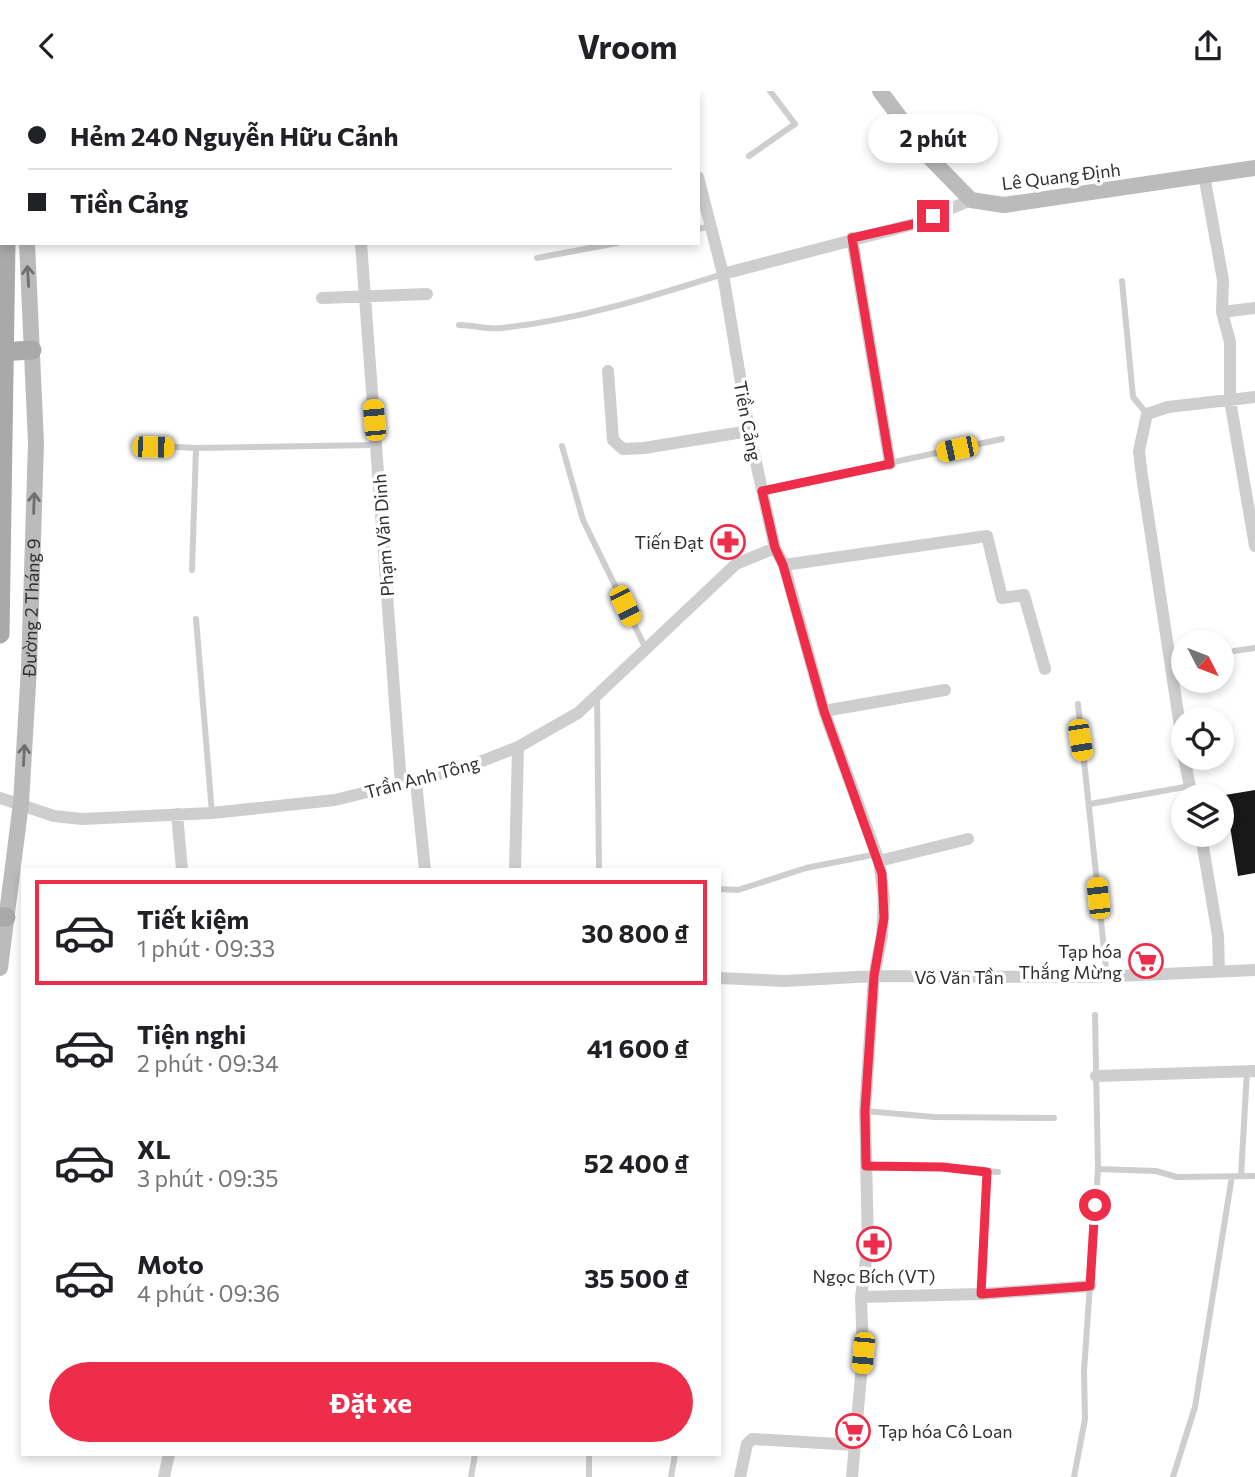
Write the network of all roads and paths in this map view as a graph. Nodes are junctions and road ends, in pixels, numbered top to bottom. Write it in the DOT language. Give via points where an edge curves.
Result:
graph roads {
  1 [pos="771,91"];
  2 [pos="880,91"];
  3 [pos="749,156"];
  4 [pos="1255,168"];
  5 [pos="1204,175"];
  6 [pos="700,191"];
  7 [pos="971,200"];
  8 [pos="705,227"];
  9 [pos="852,238"];
  10 [pos="6,245"];
  11 [pos="27,245"];
  12 [pos="361,245"];
  13 [pos="606,245"];
  14 [pos="537,258"];
  15 [pos="723,274"];
  16 [pos="1122,281"];
  17 [pos="427,294"];
  18 [pos="365,297"];
  19 [pos="322,298"];
  20 [pos="1255,308"];
  21 [pos="1222,312"];
  22 [pos="459,325"];
  23 [pos="32,350"];
  24 [pos="2,352"];
  25 [pos="608,371"];
  26 [pos="1255,397"];
  27 [pos="1230,400"];
  28 [pos="1147,414"];
  29 [pos="749,431"];
  30 [pos="1002,439"];
  31 [pos="139,445"];
  32 [pos="377,445"];
  33 [pos="562,446"];
  34 [pos="196,448"];
  35 [pos="890,464"];
  36 [pos="762,491"];
  37 [pos="1255,546"];
  38 [pos="775,548"];
  39 [pos="783,565"];
  40 [pos="191,571"];
  41 [pos="196,619"];
  42 [pos="0,634"];
  43 [pos="1255,647"];
  44 [pos="646,649"];
  45 [pos="1234,651"];
  46 [pos="1045,669"];
  47 [pos="945,690"];
  48 [pos="597,696"];
  49 [pos="1078,704"];
  50 [pos="1177,707"];
  51 [pos="824,711"];
  52 [pos="518,747"];
  53 [pos="416,782"];
  54 [pos="401,784"];
  55 [pos="1171,794"];
  56 [pos="0,798"];
  57 [pos="21,803"];
  58 [pos="1090,804"];
  59 [pos="212,813"];
  60 [pos="177,814"];
  61 [pos="968,839"];
  62 [pos="1203,847"];
  63 [pos="878,857"];
  64 [pos="181,868"];
  65 [pos="425,868"];
  66 [pos="514,868"];
  67 [pos="599,868"];
  68 [pos="721,889"];
  69 [pos="3,917"];
  70 [pos="0,968"];
  71 [pos="1255,970"];
  72 [pos="1219,972"];
  73 [pos="874,976"];
  74 [pos="1107,977"];
  75 [pos="721,978"];
  76 [pos="1095,1015"];
  77 [pos="1251,1071"];
  78 [pos="1096,1076"];
  79 [pos="865,1111"];
  80 [pos="1054,1118"];
  81 [pos="866,1166"];
  82 [pos="1098,1169"];
  83 [pos="987,1172"];
  84 [pos="998,1172"];
  85 [pos="1232,1176"];
  86 [pos="1241,1176"];
  87 [pos="1255,1176"];
  88 [pos="1090,1286"];
  89 [pos="981,1294"];
  90 [pos="861,1297"];
  91 [pos="855,1444"];
  92 [pos="169,1456"];
  93 [pos="475,1456"];
  94 [pos="589,1456"];
  95 [pos="675,1456"];
  96 [pos="164,1477"];
  97 [pos="471,1477"];
  98 [pos="589,1477"];
  99 [pos="671,1477"];
  100 [pos="740,1477"];
  101 [pos="852,1477"];
  102 [pos="1074,1477"];
  103 [pos="1173,1477"];
  1 -- 3 [label="lane" via="795,124"];
  2 -- 7 [label="main road" via="932,159"];
  4 -- 5 [label="main road, Lê Quang Định"];
  5 -- 7 [label="main road, Lê Quang Định" via="1004,205"];
  5 -- 21 [label="street" via="1223,280"];
  6 -- 8 [label="street, Tiền Cảng"];
  7 -- 9 [label="street" via="914,224"];
  8 -- 15 [label="street, Tiền Cảng"];
  9 -- 15 [label="street"];
  9 -- 35 [label="street"];
  10 -- 24 [label="main road, Đường 2 Tháng 9"];
  23 -- 11 [label="main road, Đường 2 Tháng 9, one-way"];
  12 -- 18 [label="street, Phạm Văn Dinh"];
  13 -- 14 [label="lane"];
  15 -- 22 [label="lane" via="627,305 551,321 501,329"];
  15 -- 29 [label="street, Tiền Cảng"];
  16 -- 28 [label="lane" via="1133,397"];
  17 -- 18 [label="street"];
  18 -- 19 [label="street"];
  18 -- 32 [label="street, Phạm Văn Dinh"];
  20 -- 21 [label="street"];
  21 -- 27 [label="street" via="1230,342"];
  23 -- 24 [label="main road"];
  57 -- 23 [label="main road, Đường 2 Tháng 9, one-way" via="36,443"];
  24 -- 42 [label="main road, Đường 2 Tháng 9"];
  25 -- 29 [label="street" via="613,440 623,449"];
  26 -- 27 [label="street"];
  27 -- 28 [label="street"];
  27 -- 37 [label="street"];
  28 -- 50 [label="street" via="1139,451"];
  29 -- 36 [label="street, Tiền Cảng"];
  30 -- 35 [label="lane"];
  31 -- 34 [label="lane"];
  32 -- 34 [label="lane"];
  32 -- 54 [label="street, Phạm Văn Dinh"];
  33 -- 44 [label="lane" via="583,520"];
  34 -- 40 [label="lane"];
  35 -- 36 [label="lane"];
  36 -- 38 [label="street, Tiền Cảng"];
  38 -- 39 [label="street, Tiền Cảng"];
  38 -- 44 [label="street, Trần Anh Tông" via="736,564"];
  39 -- 46 [label="street" via="987,536 1002,599 1024,595"];
  39 -- 51 [label="street, Tiền Cảng"];
  41 -- 59 [label="lane"];
  43 -- 45 [label="lane"];
  44 -- 48 [label="street, Trần Anh Tông"];
  47 -- 51 [label="street"];
  48 -- 52 [label="street, Trần Anh Tông" via="578,713"];
  48 -- 67 [label="lane"];
  49 -- 58 [label="lane"];
  51 -- 63 [label="street, Tiền Cảng"];
  52 -- 53 [label="street, Trần Anh Tông"];
  52 -- 66 [label="street"];
  53 -- 54 [label="street, Trần Anh Tông"];
  53 -- 65 [label="street"];
  54 -- 59 [label="street, Trần Anh Tông" via="335,800"];
  55 -- 58 [label="lane"];
  56 -- 57 [label="street, Trần Anh Tông"];
  57 -- 60 [label="street, Trần Anh Tông" via="54,816 82,819"];
  57 -- 69 [label="main road, Đường 2 Tháng 9"];
  58 -- 74 [label="lane"];
  59 -- 60 [label="street, Trần Anh Tông"];
  60 -- 64 [label="street"];
  61 -- 63 [label="street"];
  62 -- 72 [label="street" via="1218,936"];
  63 -- 68 [label="lane" via="806,868 738,890"];
  63 -- 73 [label="street, Tiền Cảng" via="884,918"];
  69 -- 70 [label="main road, Đường 2 Tháng 9"];
  71 -- 72 [label="street, Võ Văn Tần"];
  72 -- 74 [label="street, Võ Văn Tần"];
  73 -- 74 [label="street, Võ Văn Tần"];
  73 -- 75 [label="street, Võ Văn Tần" via="785,981"];
  73 -- 79 [label="street, Tiền Cảng"];
  76 -- 78 [label="lane"];
  77 -- 78 [label="street"];
  77 -- 86 [label="lane"];
  78 -- 82 [label="lane"];
  79 -- 80 [label="lane"];
  79 -- 81 [label="street, Tiền Cảng"];
  81 -- 83 [label="lane"];
  81 -- 90 [label="street, Tiền Cảng" via="868,1245"];
  82 -- 85 [label="lane" via="1156,1171 1177,1177"];
  82 -- 88 [label="lane"];
  83 -- 84 [label="lane"];
  83 -- 89 [label="lane"];
  85 -- 86 [label="lane"];
  85 -- 103 [label="lane" via="1195,1407"];
  86 -- 87 [label="lane"];
  88 -- 89 [label="street"];
  88 -- 102 [label="lane" via="1085,1419"];
  89 -- 90 [label="street"];
  90 -- 91 [label="street, Tiền Cảng" via="863,1353"];
  91 -- 100 [label="street" via="756,1438 747,1444"];
  91 -- 101 [label="street, Tiền Cảng"];
  92 -- 96 [label="street"];
  93 -- 97 [label="lane"];
  94 -- 98 [label="lane"];
  95 -- 99 [label="lane"];
}
